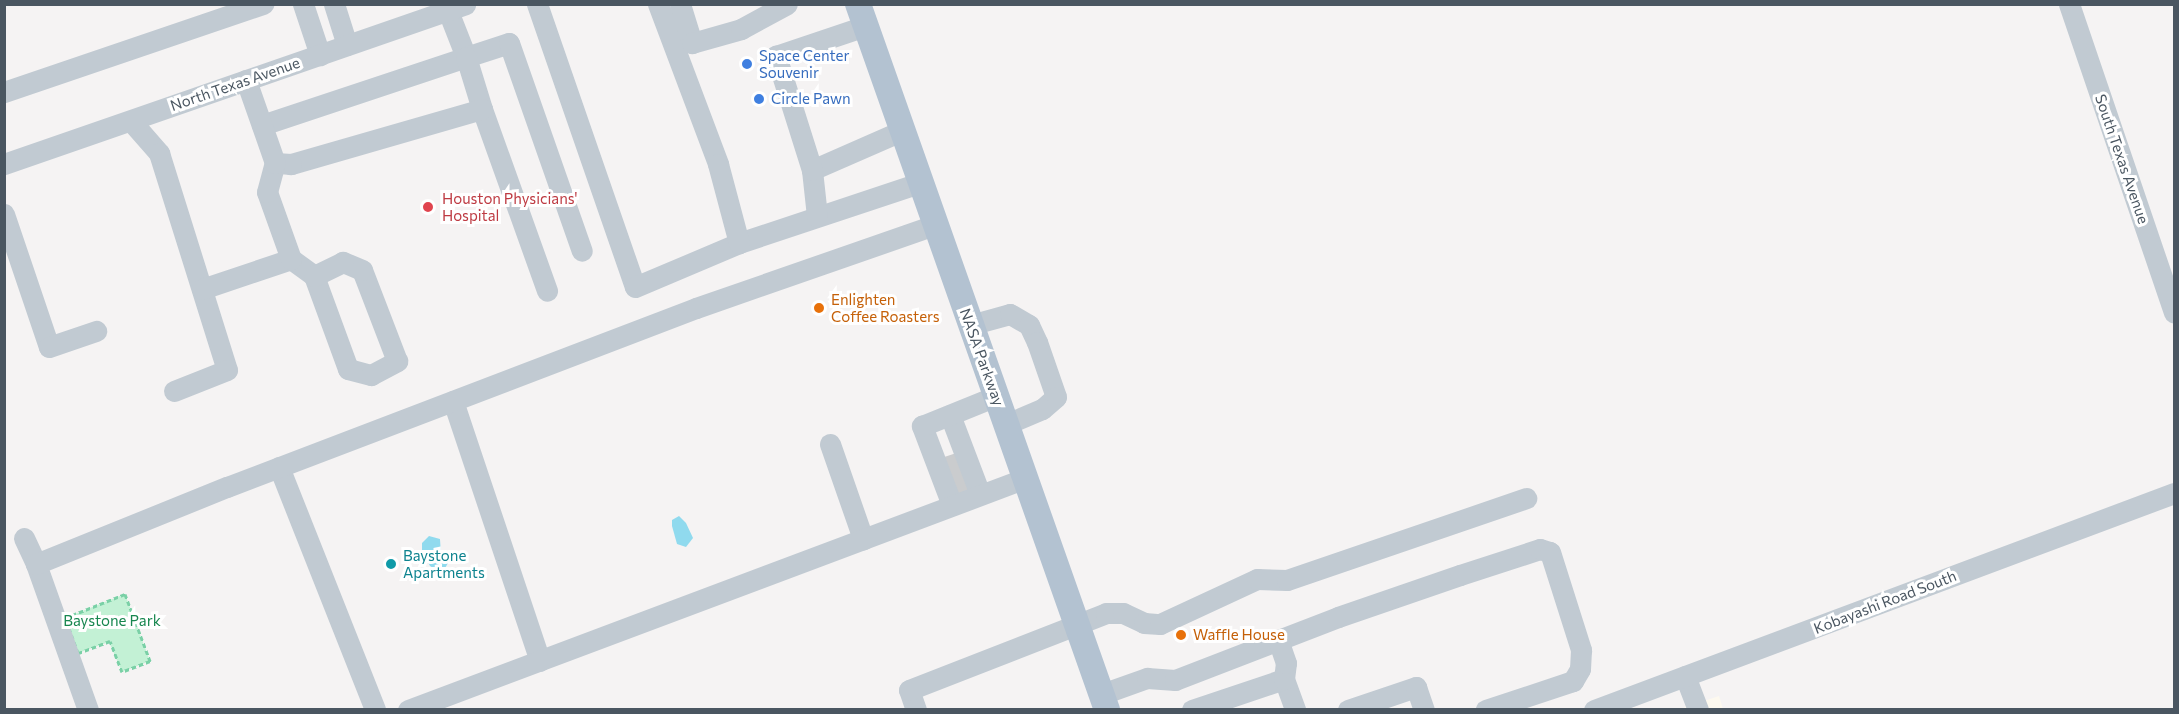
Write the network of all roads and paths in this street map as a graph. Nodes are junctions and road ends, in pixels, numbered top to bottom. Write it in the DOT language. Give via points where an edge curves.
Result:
graph roads {
  1 [pos="262,4"];
  2 [pos="303,4"];
  3 [pos="334,4"];
  4 [pos="537,4"];
  5 [pos="658,4"];
  6 [pos="680,4"];
  7 [pos="787,4"];
  8 [pos="2069,4"];
  9 [pos="456,8"];
  10 [pos="861,15"];
  11 [pos="347,45"];
  12 [pos="320,55"];
  13 [pos="466,57"];
  14 [pos="246,80"];
  15 [pos="4,92"];
  16 [pos="482,110"];
  17 [pos="130,121"];
  18 [pos="262,125"];
  19 [pos="901,131"];
  20 [pos="275,163"];
  21 [pos="4,164"];
  22 [pos="812,170"];
  23 [pos="919,183"];
  24 [pos="4,214"];
  25 [pos="818,216"];
  26 [pos="934,225"];
  27 [pos="739,243"];
  28 [pos="582,251"];
  29 [pos="291,259"];
  30 [pos="314,276"];
  31 [pos="202,289"];
  32 [pos="547,291"];
  33 [pos="2175,313"];
  34 [pos="970,326"];
  35 [pos="96,332"];
  36 [pos="174,391"];
  37 [pos="996,396"];
  38 [pos="453,401"];
  39 [pos="950,415"];
  40 [pos="1006,424"];
  41 [pos="830,444"];
  42 [pos="279,467"];
  43 [pos="955,471"];
  44 [pos="1026,478"];
  45 [pos="2175,493"];
  46 [pos="1526,498"];
  47 [pos="24,538"];
  48 [pos="863,539"];
  49 [pos="36,564"];
  50 [pos="65,618"];
  51 [pos="1078,625"];
  52 [pos="1278,640"];
  53 [pos="540,661"];
  54 [pos="1685,676"];
  55 [pos="1284,680"];
  56 [pos="1104,702"];
  57 [pos="88,710"];
  58 [pos="375,710"];
  59 [pos="408,710"];
  60 [pos="916,710"];
  61 [pos="1192,710"];
  62 [pos="1295,710"];
  63 [pos="1348,710"];
  64 [pos="1424,710"];
  65 [pos="1486,710"];
  66 [pos="1594,710"];
  67 [pos="1698,710"];
  1 -- 15 [label="street"];
  2 -- 12 [label="street"];
  3 -- 11 [label="street"];
  4 -- 27 [label="street" via="635,287"];
  5 -- 27 [label="street" via="718,164"];
  6 -- 7 [label="street" via="692,43 741,29"];
  8 -- 33 [label="street, South Texas Avenue"];
  9 -- 11 [label="street, North Texas Avenue"];
  9 -- 13 [label="street"];
  10 -- 19 [label="main road, NASA Parkway"];
  10 -- 22 [label="street" via="776,56"];
  11 -- 12 [label="street, North Texas Avenue"];
  12 -- 14 [label="street, North Texas Avenue"];
  13 -- 16 [label="street"];
  13 -- 18 [label="street"];
  13 -- 28 [label="street" via="509,43"];
  14 -- 17 [label="street, North Texas Avenue"];
  14 -- 18 [label="street"];
  16 -- 20 [label="street" via="291,164"];
  16 -- 32 [label="street"];
  17 -- 21 [label="street, North Texas Avenue"];
  17 -- 31 [label="street" via="159,153"];
  18 -- 20 [label="street"];
  19 -- 22 [label="street"];
  19 -- 23 [label="main road, NASA Parkway"];
  20 -- 29 [label="street" via="267,192"];
  22 -- 25 [label="street"];
  23 -- 25 [label="street"];
  23 -- 26 [label="main road, NASA Parkway"];
  24 -- 35 [label="street" via="49,348"];
  25 -- 27 [label="street"];
  26 -- 34 [label="main road, NASA Parkway"];
  26 -- 38 [label="street"];
  29 -- 30 [label="street"];
  29 -- 31 [label="street"];
  30 -- 30 [label="street" via="348,369 371,375 397,361 362,270 343,262"];
  31 -- 36 [label="street" via="227,370"];
  34 -- 37 [label="main road, NASA Parkway"];
  34 -- 40 [label="street" via="1010,314 1029,325 1037,342 1056,397 1042,409"];
  37 -- 39 [label="street"];
  37 -- 40 [label="main road, NASA Parkway"];
  38 -- 42 [label="street"];
  38 -- 53 [label="street"];
  39 -- 43 [label="street"];
  39 -- 43 [label="street" via="922,426"];
  40 -- 44 [label="main road, NASA Parkway"];
  41 -- 48 [label="street"];
  42 -- 49 [label="street"];
  42 -- 58 [label="street"];
  43 -- 44 [label="street"];
  43 -- 48 [label="street"];
  44 -- 51 [label="main road, NASA Parkway"];
  45 -- 54 [label="street, Kobayashi Road South"];
  46 -- 51 [label="street" via="1287,580 1257,579 1160,624 1144,623 1123,613 1106,613"];
  47 -- 49 [label="street"];
  48 -- 53 [label="street"];
  49 -- 57 [label="street"];
  50 -- 50 [label="path" via="125,594 150,662 122,672 110,642 78,653"];
  51 -- 56 [label="main road, NASA Parkway"];
  51 -- 60 [label="street" via="909,690"];
  52 -- 55 [label="street" via="1286,663"];
  52 -- 56 [label="street" via="1175,680 1147,678"];
  52 -- 65 [label="street" via="1540,549 1550,552 1581,650 1580,669 1573,681"];
  53 -- 59 [label="street"];
  54 -- 66 [label="street, Kobayashi Road South"];
  54 -- 67 [label="street"];
  55 -- 61 [label="street"];
  55 -- 62 [label="street"];
  63 -- 64 [label="street" via="1416,687"];
}
